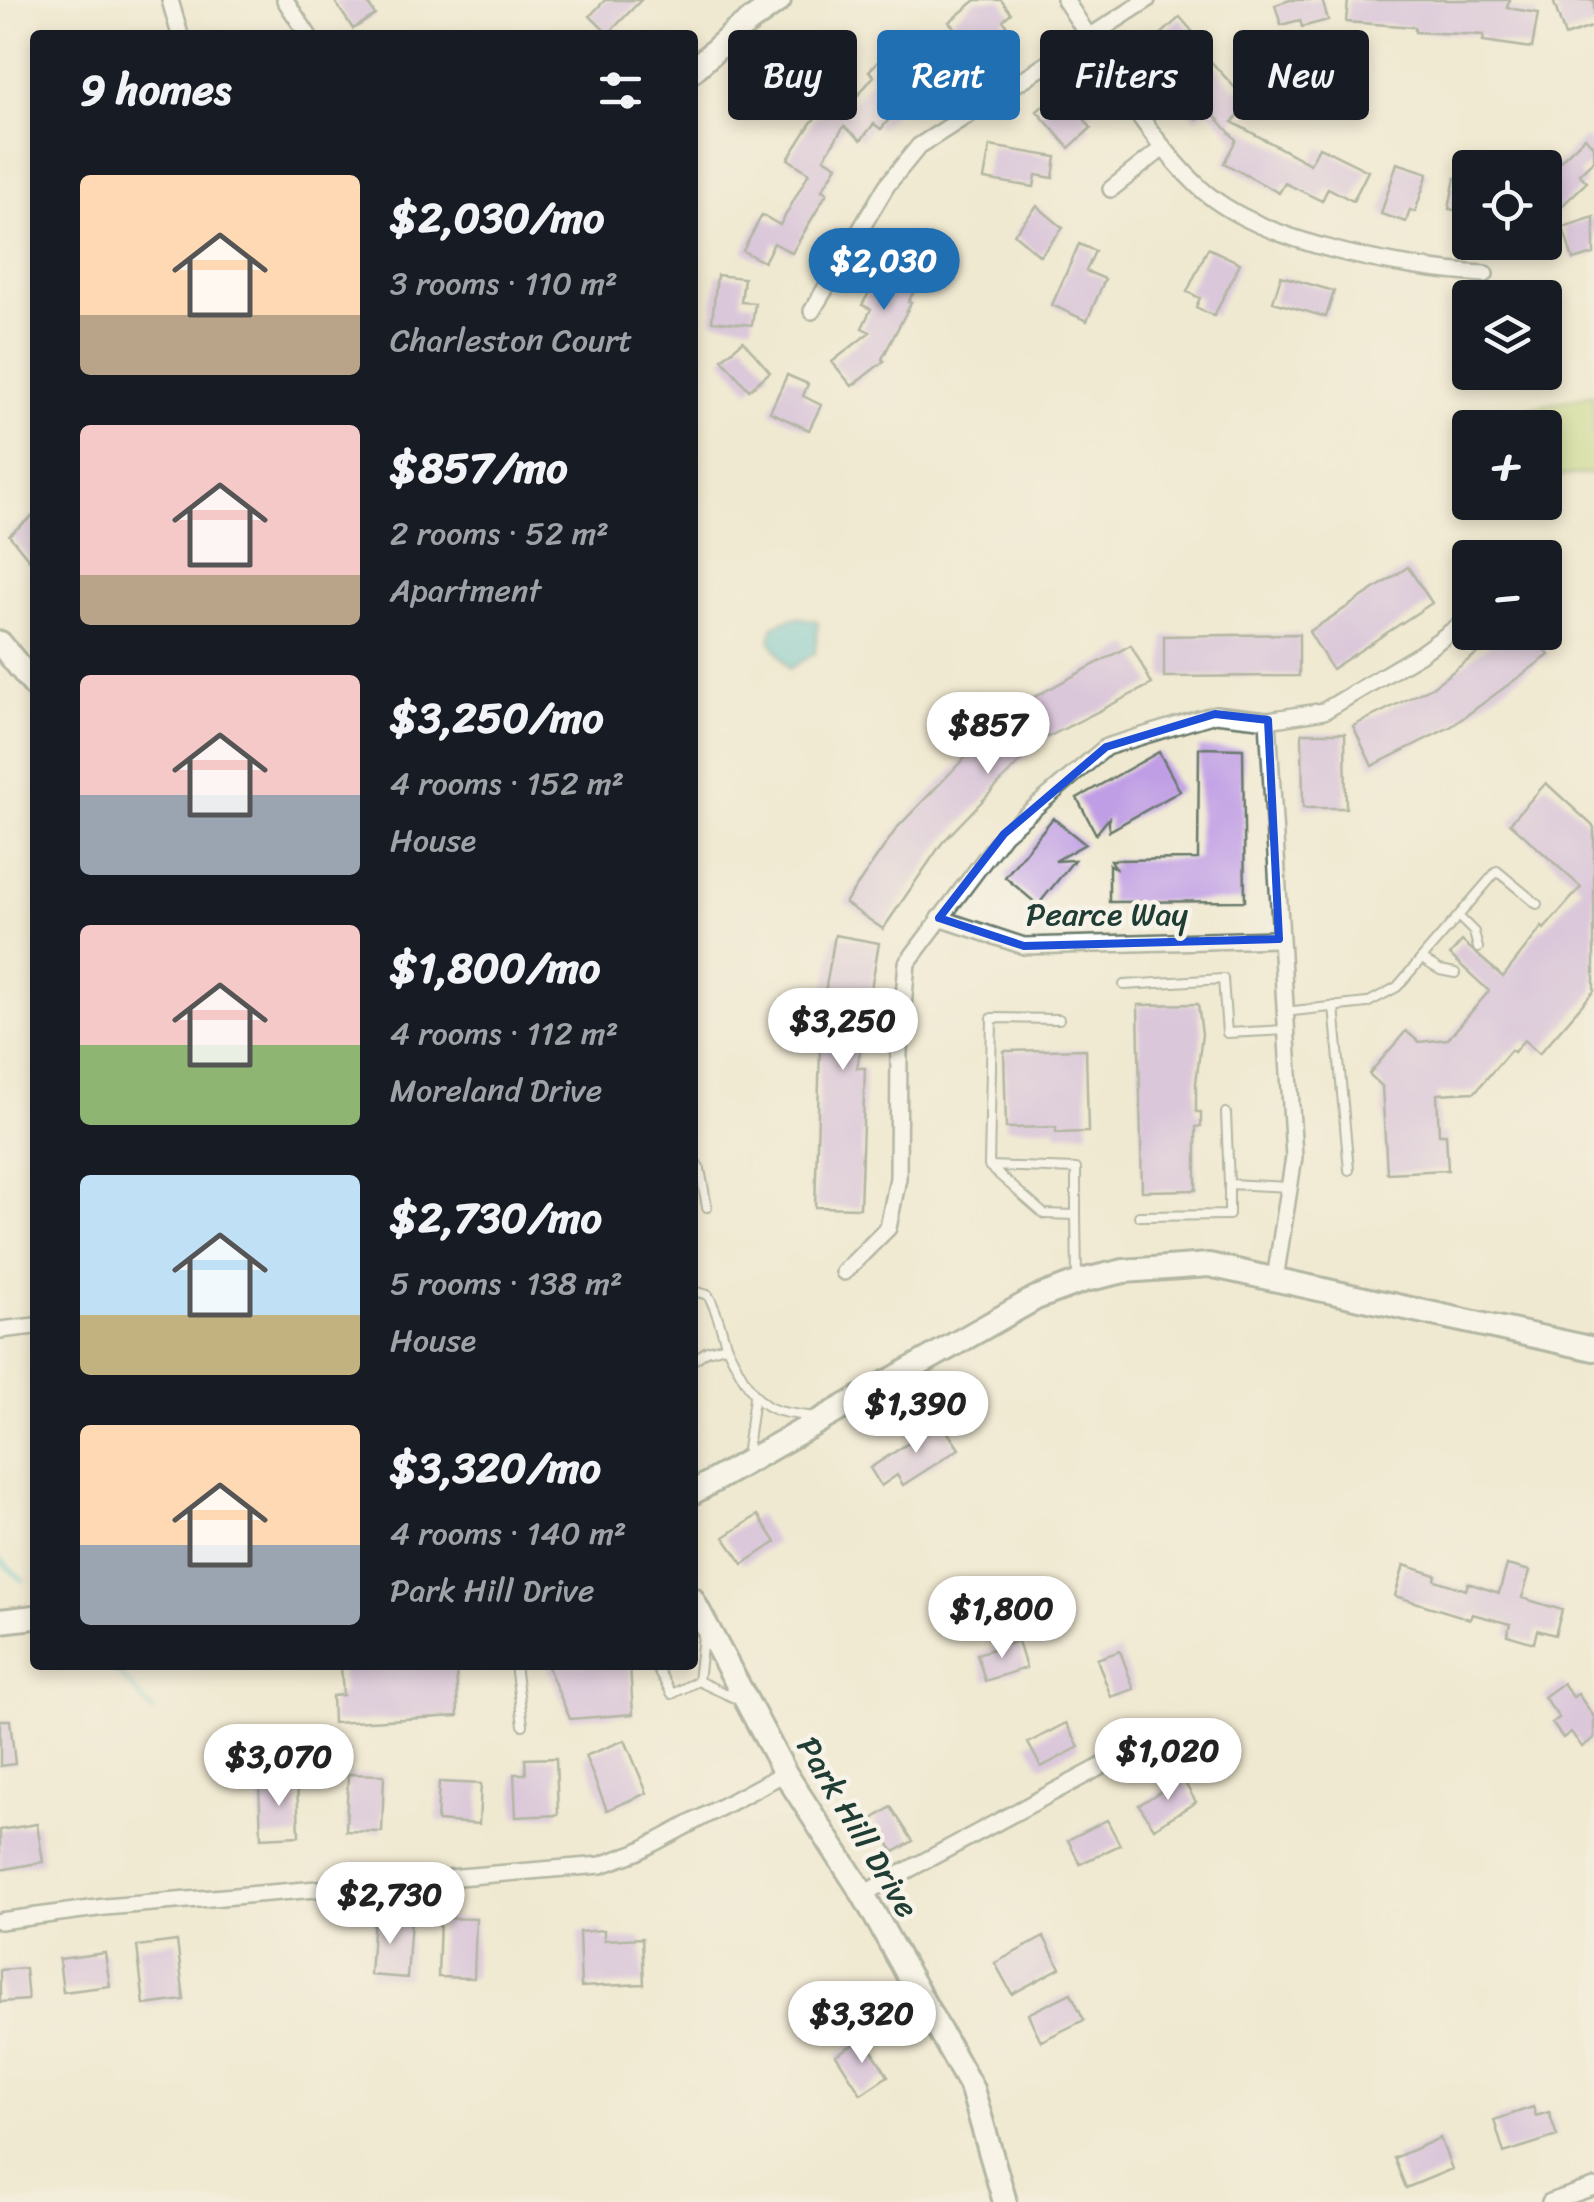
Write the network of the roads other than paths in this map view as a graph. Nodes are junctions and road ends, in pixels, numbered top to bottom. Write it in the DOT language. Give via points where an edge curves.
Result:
graph roads {
  1 [pos="170,0"];
  2 [pos="284,0"];
  3 [pos="779,0"];
  4 [pos="1065,0"];
  5 [pos="1147,0"];
  6 [pos="179,30"];
  7 [pos="305,30"];
  8 [pos="1085,30"];
  9 [pos="1101,30"];
  10 [pos="698,66"];
  11 [pos="1040,69"];
  12 [pos="1142,120"];
  13 [pos="1163,148"];
  14 [pos="1111,190"];
  15 [pos="1486,274"];
  16 [pos="812,311"];
  17 [pos="1452,631"];
  18 [pos="0,643"];
  19 [pos="30,680"];
  20 [pos="1268,720"];
  21 [pos="1536,904"];
  22 [pos="938,918"];
  23 [pos="1460,918"];
  24 [pos="1279,939"];
  25 [pos="1478,948"];
  26 [pos="1422,959"];
  27 [pos="1454,972"];
  28 [pos="1124,985"];
  29 [pos="1334,1006"];
  30 [pos="1284,1012"];
  31 [pos="1059,1019"];
  32 [pos="1286,1030"];
  33 [pos="1226,1113"];
  34 [pos="698,1166"];
  35 [pos="989,1166"];
  36 [pos="1349,1170"];
  37 [pos="1229,1184"];
  38 [pos="1290,1188"];
  39 [pos="707,1206"];
  40 [pos="1076,1215"];
  41 [pos="1139,1216"];
  42 [pos="844,1272"];
  43 [pos="1275,1279"];
  44 [pos="1077,1283"];
  45 [pos="698,1293"];
  46 [pos="30,1327"];
  47 [pos="0,1330"];
  48 [pos="726,1346"];
  49 [pos="1594,1349"];
  50 [pos="698,1358"];
  51 [pos="754,1398"];
  52 [pos="822,1418"];
  53 [pos="745,1462"];
  54 [pos="698,1474"];
  55 [pos="698,1490"];
  56 [pos="698,1610"];
  57 [pos="30,1617"];
  58 [pos="0,1621"];
  59 [pos="705,1622"];
  60 [pos="516,1670"];
  61 [pos="657,1670"];
  62 [pos="698,1681"];
  63 [pos="748,1705"];
  64 [pos="523,1726"];
  65 [pos="1146,1743"];
  66 [pos="785,1773"];
  67 [pos="863,1894"];
  68 [pos="0,1921"];
  69 [pos="1594,2187"];
  70 [pos="1005,2202"];
  71 [pos="1550,2202"];
  1 -- 6 [label="street"];
  2 -- 7 [label="street"];
  3 -- 10 [label="main road"];
  4 -- 8 [label="street"];
  5 -- 9 [label="street"];
  11 -- 16 [label="street" via="919,146 887,185"];
  12 -- 13 [label="street"];
  13 -- 14 [label="street"];
  13 -- 15 [label="street" via="1200,188 1279,233 1440,272"];
  17 -- 20 [label="street" via="1324,711"];
  18 -- 19 [label="main road"];
  20 -- 22 [label="street" via="1215,714 1106,747 1004,834"];
  20 -- 24 [label="street"];
  21 -- 23 [label="lane" via="1497,871"];
  22 -- 24 [label="street, Pearce Way" via="1024,946"];
  22 -- 42 [label="street" via="906,963 898,1178 888,1228"];
  23 -- 25 [label="lane"];
  23 -- 26 [label="lane"];
  24 -- 30 [label="street"];
  26 -- 27 [label="lane"];
  26 -- 29 [label="lane" via="1396,987 1368,1002"];
  28 -- 32 [label="lane" via="1223,979 1227,1032"];
  29 -- 30 [label="lane"];
  29 -- 36 [label="lane"];
  30 -- 32 [label="street"];
  31 -- 35 [label="lane" via="992,1018"];
  32 -- 38 [label="street"];
  33 -- 37 [label="lane"];
  34 -- 39 [label="lane"];
  35 -- 40 [label="lane" via="1044,1214"];
  35 -- 40 [label="lane" via="1076,1169"];
  37 -- 38 [label="lane"];
  37 -- 41 [label="lane" via="1228,1216"];
  38 -- 43 [label="street"];
  40 -- 44 [label="lane"];
  43 -- 44 [label="main road" via="1209,1265 1124,1271"];
  43 -- 49 [label="main road"];
  44 -- 52 [label="main road" via="1036,1298"];
  45 -- 48 [label="lane" via="716,1308"];
  46 -- 47 [label="street"];
  48 -- 50 [label="lane"];
  48 -- 51 [label="lane"];
  51 -- 52 [label="lane" via="784,1413"];
  51 -- 53 [label="lane"];
  52 -- 53 [label="main road"];
  53 -- 54 [label="main road"];
  53 -- 55 [label="main road"];
  56 -- 59 [label="main road, Park Hill Drive"];
  57 -- 58 [label="main road"];
  59 -- 62 [label="lane"];
  59 -- 63 [label="main road, Park Hill Drive"];
  60 -- 64 [label="lane"];
  61 -- 62 [label="lane" via="672,1694"];
  62 -- 63 [label="lane"];
  63 -- 66 [label="main road, Park Hill Drive"];
  65 -- 67 [label="street"];
  66 -- 67 [label="main road, Park Hill Drive"];
  66 -- 68 [label="street" via="601,1865"];
  67 -- 70 [label="main road, Park Hill Drive" via="972,2089"];
  69 -- 71 [label="street"];
}
